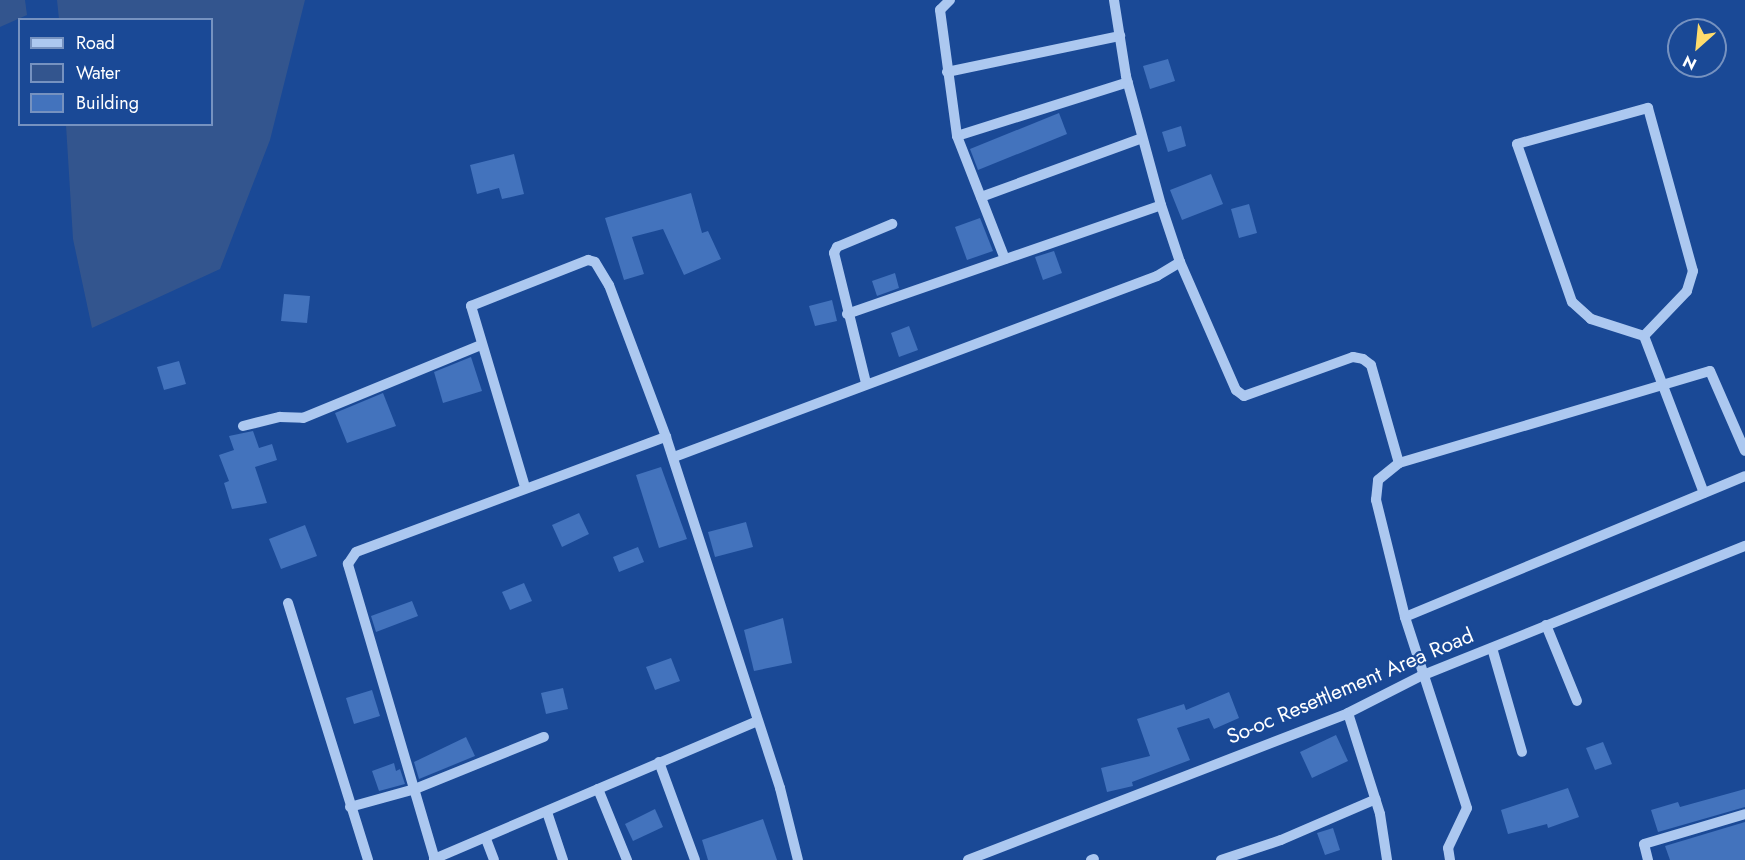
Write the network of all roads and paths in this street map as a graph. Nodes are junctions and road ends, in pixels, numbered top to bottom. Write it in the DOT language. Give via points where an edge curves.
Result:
graph roads {
  1 [pos="950,0"];
  2 [pos="1114,0"];
  3 [pos="1120,36"];
  4 [pos="947,72"];
  5 [pos="1128,82"];
  6 [pos="957,136"];
  7 [pos="1142,138"];
  8 [pos="981,197"];
  9 [pos="1161,205"];
  10 [pos="892,224"];
  11 [pos="1005,259"];
  12 [pos="1180,262"];
  13 [pos="847,314"];
  14 [pos="1644,336"];
  15 [pos="481,345"];
  16 [pos="866,382"];
  17 [pos="1660,384"];
  18 [pos="243,426"];
  19 [pos="666,437"];
  20 [pos="1745,451"];
  21 [pos="674,457"];
  22 [pos="1399,463"];
  23 [pos="1745,476"];
  24 [pos="525,487"];
  25 [pos="1704,493"];
  26 [pos="1745,546"];
  27 [pos="288,603"];
  28 [pos="1405,617"];
  29 [pos="1546,625"];
  30 [pos="1492,648"];
  31 [pos="1421,676"];
  32 [pos="1577,701"];
  33 [pos="1348,713"];
  34 [pos="758,721"];
  35 [pos="544,737"];
  36 [pos="1522,752"];
  37 [pos="658,762"];
  38 [pos="415,789"];
  39 [pos="598,789"];
  40 [pos="1376,799"];
  41 [pos="350,807"];
  42 [pos="547,812"];
  43 [pos="1745,814"];
  44 [pos="486,839"];
  45 [pos="435,859"];
  46 [pos="368,860"];
  47 [pos="495,860"];
  48 [pos="563,860"];
  49 [pos="627,860"];
  50 [pos="696,860"];
  51 [pos="798,860"];
  52 [pos="968,860"];
  53 [pos="1221,860"];
  54 [pos="1387,860"];
  55 [pos="1450,860"];
  56 [pos="1648,860"];
  1 -- 4 [label="street" via="940,10"];
  2 -- 3 [label="street"];
  3 -- 4 [label="street"];
  3 -- 5 [label="street"];
  4 -- 6 [label="street"];
  5 -- 6 [label="street"];
  5 -- 7 [label="street"];
  6 -- 8 [label="street"];
  7 -- 8 [label="street"];
  7 -- 9 [label="street"];
  8 -- 11 [label="street"];
  9 -- 11 [label="street"];
  9 -- 12 [label="street"];
  10 -- 13 [label="street" via="837,247 834,253"];
  11 -- 13 [label="street"];
  12 -- 16 [label="street" via="1157,276"];
  12 -- 22 [label="street" via="1236,390 1244,396 1353,357 1363,359 1371,365"];
  13 -- 16 [label="street"];
  14 -- 14 [label="street" via="1687,291 1693,271 1648,108 1517,144 1572,302 1591,319"];
  14 -- 17 [label="street"];
  15 -- 18 [label="street" via="303,418 280,417"];
  15 -- 19 [label="street" via="471,310 474,302 592,260 609,285"];
  15 -- 24 [label="street"];
  16 -- 21 [label="street"];
  17 -- 20 [label="street" via="1710,371"];
  17 -- 22 [label="street"];
  17 -- 25 [label="street"];
  19 -- 21 [label="street"];
  19 -- 24 [label="street"];
  21 -- 34 [label="street"];
  22 -- 28 [label="street" via="1378,480 1376,500"];
  23 -- 25 [label="street"];
  24 -- 38 [label="street" via="356,552 348,564"];
  25 -- 28 [label="street"];
  26 -- 29 [label="street, So-oc Resettlement Area Road"];
  27 -- 41 [label="street"];
  28 -- 31 [label="street"];
  29 -- 30 [label="street, So-oc Resettlement Area Road"];
  29 -- 32 [label="street"];
  30 -- 31 [label="street, So-oc Resettlement Area Road"];
  30 -- 36 [label="street"];
  31 -- 33 [label="street, So-oc Resettlement Area Road"];
  31 -- 55 [label="street" via="1467,808 1448,848"];
  33 -- 40 [label="street"];
  33 -- 52 [label="street, So-oc Resettlement Area Road"];
  34 -- 37 [label="street"];
  34 -- 51 [label="street"];
  35 -- 38 [label="street"];
  37 -- 39 [label="street"];
  37 -- 50 [label="street"];
  38 -- 41 [label="street"];
  38 -- 45 [label="street"];
  39 -- 42 [label="street"];
  39 -- 49 [label="street"];
  40 -- 53 [label="street" via="1281,840"];
  40 -- 54 [label="street"];
  41 -- 46 [label="street"];
  42 -- 44 [label="street"];
  42 -- 48 [label="street"];
  43 -- 56 [label="street" via="1644,844"];
  44 -- 45 [label="street"];
  44 -- 47 [label="street"];
}
